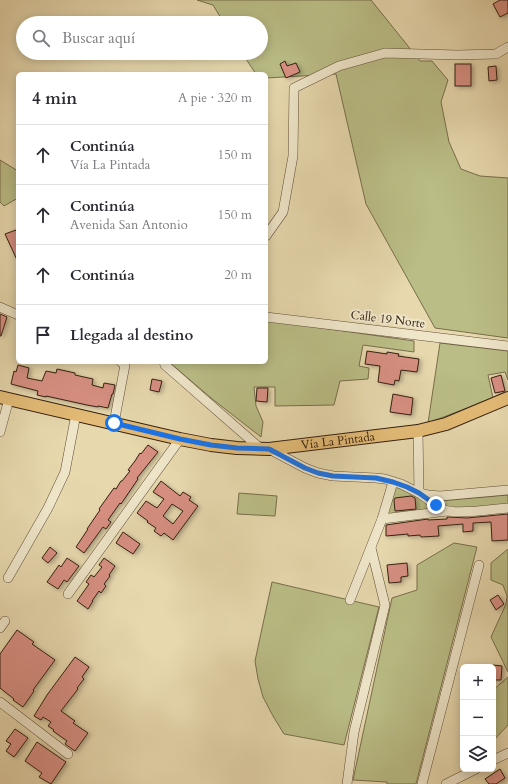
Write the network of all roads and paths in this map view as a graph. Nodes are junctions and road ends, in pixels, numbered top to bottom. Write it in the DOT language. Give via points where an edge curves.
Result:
graph roads {
  1 [pos="508,47"];
  2 [pos="268,233"];
  3 [pos="0,307"];
  4 [pos="16,314"];
  5 [pos="268,317"];
  6 [pos="508,346"];
  7 [pos="124,364"];
  8 [pos="164,364"];
  9 [pos="4,398"];
  10 [pos="508,398"];
  11 [pos="76,414"];
  12 [pos="114,423"];
  13 [pos="418,431"];
  14 [pos="0,432"];
  15 [pos="180,439"];
  16 [pos="265,449"];
  17 [pos="393,482"];
  18 [pos="508,490"];
  19 [pos="419,493"];
  20 [pos="508,508"];
  21 [pos="447,511"];
  22 [pos="382,519"];
  23 [pos="371,548"];
  24 [pos="479,566"];
  25 [pos="8,578"];
  26 [pos="68,594"];
  27 [pos="350,600"];
  28 [pos="0,702"];
  29 [pos="508,753"];
  30 [pos="68,754"];
  31 [pos="496,759"];
  32 [pos="470,772"];
  33 [pos="347,784"];
  34 [pos="422,784"];
  35 [pos="446,784"];
  1 -- 2 [label="street" via="496,54 385,54 339,66 294,88 293,156 283,212"];
  3 -- 4 [label="street"];
  5 -- 6 [label="street, Calle 19 Norte"];
  7 -- 12 [label="street"];
  8 -- 16 [label="street"];
  9 -- 11 [label="main road, Vía La Pintada"];
  9 -- 14 [label="street"];
  10 -- 13 [label="main road, Vía La Pintada" via="446,424"];
  11 -- 12 [label="main road, Vía La Pintada"];
  11 -- 25 [label="street" via="65,472 48,508"];
  12 -- 15 [label="main road, Vía La Pintada"];
  13 -- 16 [label="main road, Vía La Pintada"];
  13 -- 19 [label="street"];
  15 -- 16 [label="main road, Vía La Pintada" via="211,445"];
  15 -- 26 [label="street"];
  16 -- 17 [label="street" via="318,473"];
  17 -- 19 [label="street"];
  17 -- 22 [label="street"];
  18 -- 19 [label="street" via="440,496"];
  19 -- 21 [label="street"];
  20 -- 21 [label="street"];
  21 -- 22 [label="street"];
  22 -- 23 [label="street"];
  23 -- 27 [label="street"];
  23 -- 33 [label="street" via="385,605 354,732"];
  24 -- 34 [label="street"];
  28 -- 30 [label="street"];
  29 -- 31 [label="street"];
  32 -- 35 [label="street"];
}
